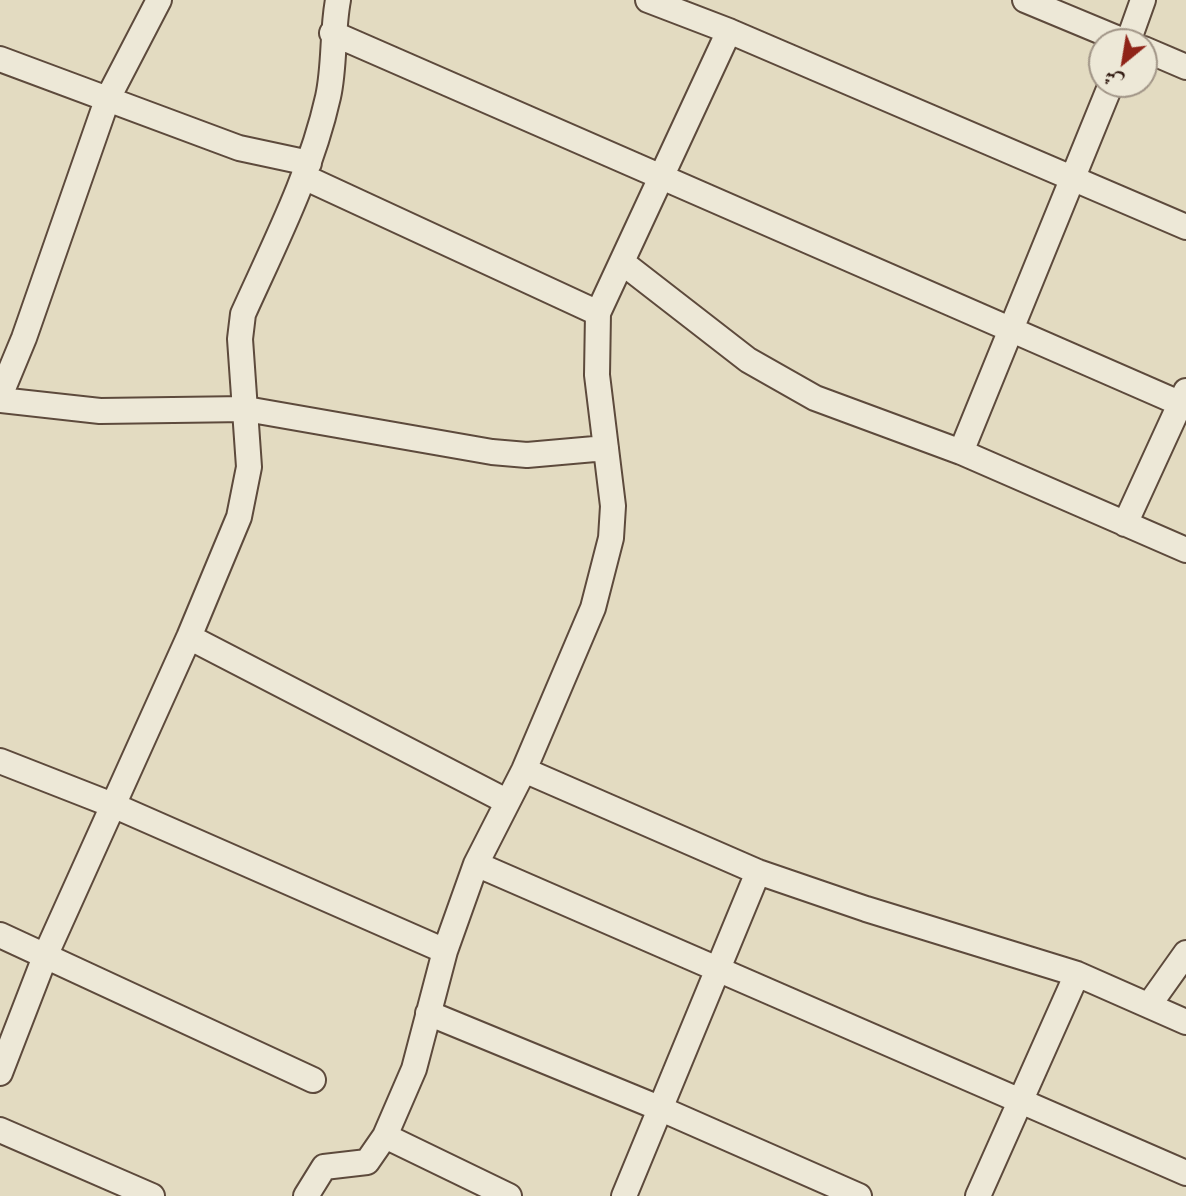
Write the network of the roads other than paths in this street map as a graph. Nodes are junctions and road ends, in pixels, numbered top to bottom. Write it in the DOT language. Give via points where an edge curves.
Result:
graph roads {
  1 [pos="159,0"];
  2 [pos="338,0"];
  3 [pos="648,0"];
  4 [pos="1025,0"];
  5 [pos="1143,0"];
  6 [pos="1093,28"];
  7 [pos="1132,28"];
  8 [pos="729,31"];
  9 [pos="332,33"];
  10 [pos="1158,55"];
  11 [pos="0,59"];
  12 [pos="1186,67"];
  13 [pos="1105,98"];
  14 [pos="107,100"];
  15 [pos="307,170"];
  16 [pos="661,176"];
  17 [pos="1072,178"];
  18 [pos="1186,227"];
  19 [pos="623,263"];
  20 [pos="598,313"];
  21 [pos="1011,328"];
  22 [pos="0,398"];
  23 [pos="1184,400"];
  24 [pos="246,409"];
  25 [pos="606,448"];
  26 [pos="961,452"];
  27 [pos="1125,524"];
  28 [pos="1186,551"];
  29 [pos="189,637"];
  30 [pos="0,761"];
  31 [pos="524,770"];
  32 [pos="506,801"];
  33 [pos="115,806"];
  34 [pos="476,863"];
  35 [pos="758,872"];
  36 [pos="0,935"];
  37 [pos="445,951"];
  38 [pos="1186,953"];
  39 [pos="46,954"];
  40 [pos="715,969"];
  41 [pos="1077,974"];
  42 [pos="1149,1005"];
  43 [pos="428,1013"];
  44 [pos="1186,1022"];
  45 [pos="0,1073"];
  46 [pos="313,1080"];
  47 [pos="1022,1100"];
  48 [pos="659,1108"];
  49 [pos="0,1130"];
  50 [pos="385,1136"];
  51 [pos="1186,1173"];
  52 [pos="152,1196"];
  53 [pos="306,1196"];
  54 [pos="509,1196"];
  55 [pos="624,1196"];
  56 [pos="859,1196"];
  57 [pos="978,1196"];
  1 -- 14 [label="street"];
  2 -- 9 [label="street"];
  3 -- 8 [label="street"];
  4 -- 6 [label="street"];
  5 -- 7 [label="street"];
  8 -- 16 [label="street"];
  8 -- 17 [label="street"];
  9 -- 15 [label="street" via="329,95"];
  9 -- 16 [label="street"];
  10 -- 12 [label="street"];
  11 -- 14 [label="street"];
  13 -- 17 [label="street"];
  14 -- 15 [label="street"];
  14 -- 22 [label="street"];
  15 -- 20 [label="street"];
  15 -- 24 [label="street" via="243,314 240,339"];
  16 -- 19 [label="street"];
  16 -- 21 [label="street"];
  17 -- 18 [label="street"];
  17 -- 21 [label="street"];
  19 -- 20 [label="street"];
  19 -- 26 [label="street" via="769,374 815,398"];
  20 -- 25 [label="street" via="597,375"];
  21 -- 23 [label="street"];
  21 -- 26 [label="street"];
  22 -- 24 [label="street" via="100,411"];
  23 -- 27 [label="street"];
  24 -- 25 [label="street" via="492,452 527,455"];
  24 -- 29 [label="street" via="249,467 239,517"];
  25 -- 31 [label="street" via="614,506 611,538 593,608"];
  26 -- 27 [label="street"];
  27 -- 28 [label="street"];
  29 -- 32 [label="street"];
  29 -- 33 [label="street"];
  30 -- 33 [label="street"];
  31 -- 32 [label="street"];
  31 -- 35 [label="street"];
  32 -- 34 [label="street"];
  33 -- 37 [label="street"];
  33 -- 39 [label="street"];
  34 -- 37 [label="street"];
  34 -- 40 [label="street"];
  35 -- 40 [label="street"];
  35 -- 41 [label="street"];
  36 -- 39 [label="street"];
  37 -- 43 [label="street"];
  38 -- 42 [label="street"];
  39 -- 45 [label="street"];
  39 -- 46 [label="street"];
  40 -- 47 [label="street"];
  40 -- 48 [label="street"];
  41 -- 42 [label="street"];
  41 -- 47 [label="street"];
  42 -- 44 [label="street"];
  43 -- 48 [label="street"];
  43 -- 50 [label="street" via="414,1069"];
  47 -- 51 [label="street"];
  47 -- 57 [label="street"];
  48 -- 55 [label="street"];
  48 -- 56 [label="street"];
  49 -- 52 [label="street"];
  50 -- 53 [label="street" via="367,1162 324,1167"];
  50 -- 54 [label="street"];
}
